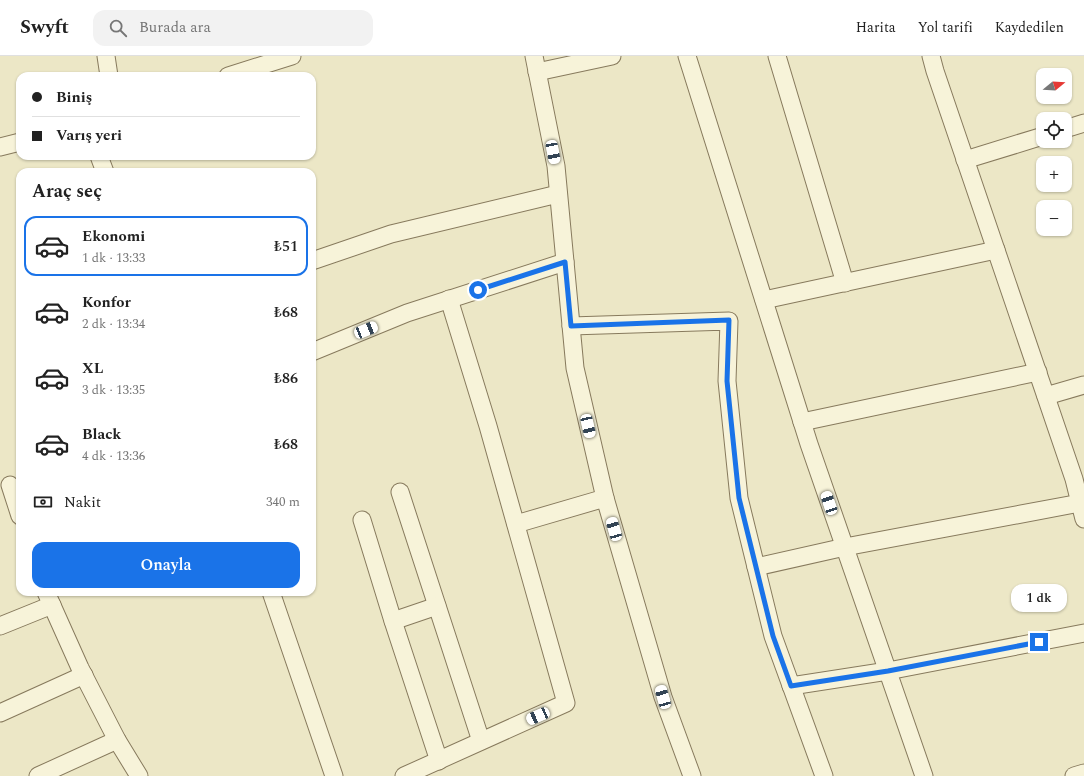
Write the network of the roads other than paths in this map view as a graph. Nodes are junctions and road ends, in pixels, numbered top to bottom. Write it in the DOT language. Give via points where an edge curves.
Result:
graph roads {
  1 [pos="106,56"];
  2 [pos="292,56"];
  3 [pos="612,56"];
  4 [pos="687,56"];
  5 [pos="777,56"];
  6 [pos="931,56"];
  7 [pos="536,64"];
  8 [pos="108,72"];
  9 [pos="241,72"];
  10 [pos="1084,123"];
  11 [pos="1072,127"];
  12 [pos="1036,138"];
  13 [pos="16,143"];
  14 [pos="0,147"];
  15 [pos="965,160"];
  16 [pos="558,194"];
  17 [pos="996,250"];
  18 [pos="316,260"];
  19 [pos="565,262"];
  20 [pos="845,283"];
  21 [pos="449,300"];
  22 [pos="764,300"];
  23 [pos="571,326"];
  24 [pos="316,350"];
  25 [pos="1038,372"];
  26 [pos="1084,385"];
  27 [pos="1046,396"];
  28 [pos="802,422"];
  29 [pos="10,485"];
  30 [pos="400,492"];
  31 [pos="605,498"];
  32 [pos="16,504"];
  33 [pos="1082,511"];
  34 [pos="362,520"];
  35 [pos="516,524"];
  36 [pos="845,547"];
  37 [pos="756,567"];
  38 [pos="273,596"];
  39 [pos="49,598"];
  40 [pos="437,606"];
  41 [pos="394,621"];
  42 [pos="0,626"];
  43 [pos="1084,633"];
  44 [pos="888,671"];
  45 [pos="84,675"];
  46 [pos="791,686"];
  47 [pos="0,713"];
  48 [pos="117,740"];
  49 [pos="481,741"];
  50 [pos="439,761"];
  51 [pos="1084,773"];
  52 [pos="38,776"];
  53 [pos="139,776"];
  54 [pos="334,776"];
  55 [pos="405,776"];
  56 [pos="692,776"];
  57 [pos="824,776"];
  58 [pos="924,776"];
  59 [pos="1074,776"];
  1 -- 8 [label="street"];
  2 -- 9 [label="street"];
  3 -- 7 [label="street"];
  4 -- 22 [label="street"];
  5 -- 20 [label="street"];
  6 -- 15 [label="street"];
  7 -- 16 [label="street" via="556,166"];
  10 -- 11 [label="street"];
  12 -- 15 [label="street"];
  13 -- 14 [label="street"];
  15 -- 17 [label="street"];
  16 -- 18 [label="street" via="391,234"];
  16 -- 19 [label="street"];
  17 -- 20 [label="street"];
  17 -- 25 [label="street"];
  19 -- 21 [label="street"];
  19 -- 23 [label="street"];
  20 -- 22 [label="street"];
  21 -- 24 [label="street" via="407,313"];
  21 -- 35 [label="street"];
  22 -- 28 [label="street"];
  23 -- 31 [label="street" via="575,368"];
  23 -- 37 [label="street" via="729,320 727,381 739,498"];
  25 -- 27 [label="street"];
  25 -- 28 [label="street"];
  26 -- 27 [label="street"];
  27 -- 33 [label="street"];
  28 -- 36 [label="street"];
  29 -- 32 [label="street"];
  30 -- 40 [label="street"];
  31 -- 35 [label="street"];
  31 -- 56 [label="street" via="663,697"];
  33 -- 36 [label="street"];
  34 -- 41 [label="street"];
  35 -- 49 [label="street" via="566,703"];
  36 -- 37 [label="street"];
  36 -- 44 [label="street"];
  37 -- 46 [label="street" via="773,636"];
  38 -- 54 [label="street"];
  39 -- 42 [label="street"];
  39 -- 45 [label="street"];
  40 -- 41 [label="street"];
  40 -- 49 [label="street"];
  41 -- 50 [label="street"];
  43 -- 44 [label="street"];
  44 -- 46 [label="street"];
  44 -- 58 [label="street"];
  45 -- 47 [label="street"];
  45 -- 48 [label="street"];
  46 -- 57 [label="street"];
  48 -- 52 [label="street"];
  48 -- 53 [label="street"];
  49 -- 50 [label="street"];
  50 -- 55 [label="street"];
  51 -- 59 [label="street"];
}
